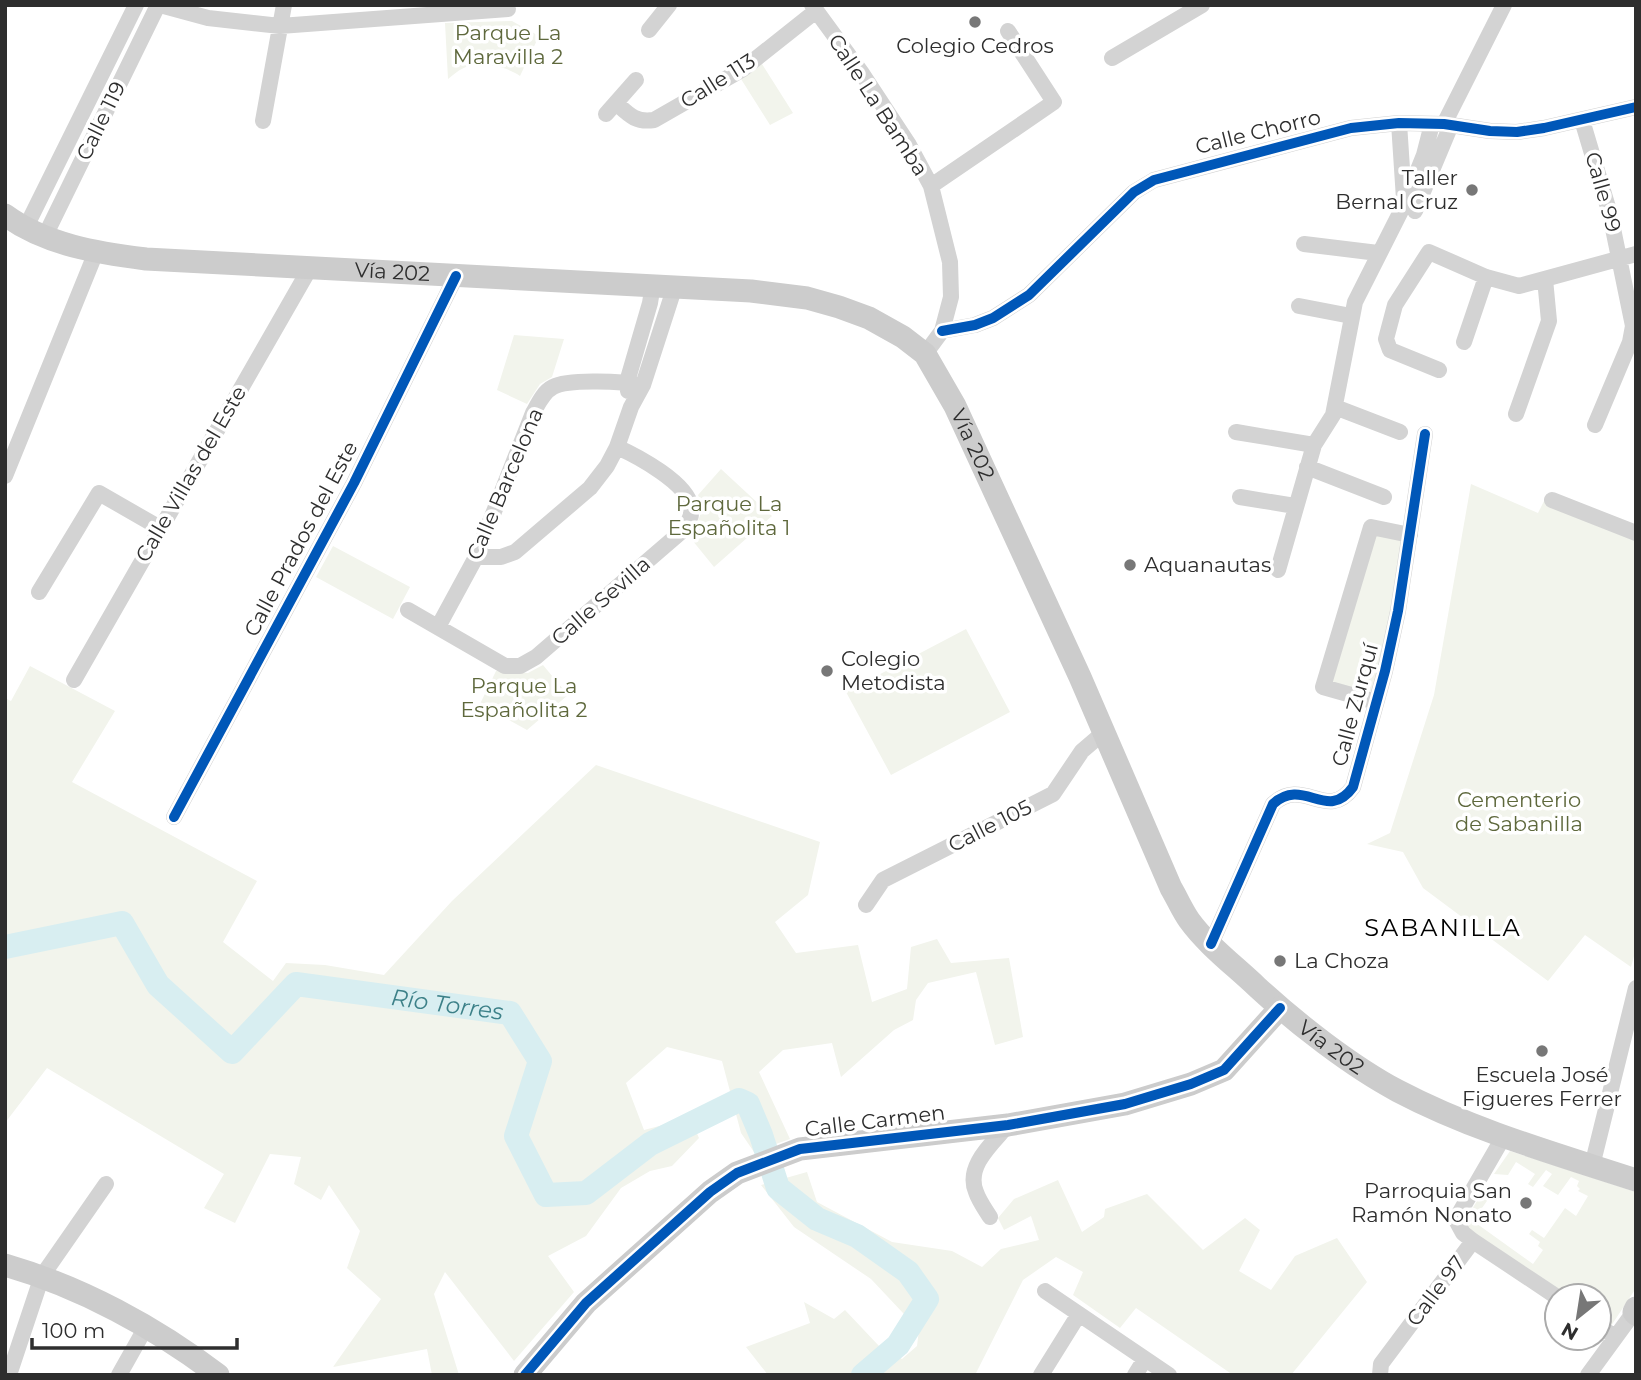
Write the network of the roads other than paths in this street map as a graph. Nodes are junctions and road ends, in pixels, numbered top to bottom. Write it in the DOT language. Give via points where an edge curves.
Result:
graph roads {
  1 [pos="136,5"];
  2 [pos="159,5"];
  3 [pos="284,5"];
  4 [pos="668,5"];
  5 [pos="1202,5"];
  6 [pos="1504,5"];
  7 [pos="814,8"];
  8 [pos="508,9"];
  9 [pos="280,26"];
  10 [pos="649,30"];
  11 [pos="1008,31"];
  12 [pos="1112,58"];
  13 [pos="636,80"];
  14 [pos="1636,107"];
  15 [pos="1582,120"];
  16 [pos="263,121"];
  17 [pos="1399,123"];
  18 [pos="1442,124"];
  19 [pos="931,186"];
  20 [pos="1410,208"];
  21 [pos="5,215"];
  22 [pos="35,232"];
  23 [pos="1304,243"];
  24 [pos="96,253"];
  25 [pos="1378,253"];
  26 [pos="1628,256"];
  27 [pos="310,268"];
  28 [pos="456,276"];
  29 [pos="1486,277"];
  30 [pos="1545,279"];
  31 [pos="664,285"];
  32 [pos="1299,306"];
  33 [pos="1351,316"];
  34 [pos="942,331"];
  35 [pos="1464,342"];
  36 [pos="925,354"];
  37 [pos="1439,370"];
  38 [pos="627,382"];
  39 [pos="643,384"];
  40 [pos="631,407"];
  41 [pos="1335,407"];
  42 [pos="1516,414"];
  43 [pos="1595,425"];
  44 [pos="1236,432"];
  45 [pos="1400,432"];
  46 [pos="1425,434"];
  47 [pos="1314,445"];
  48 [pos="617,447"];
  49 [pos="1307,467"];
  50 [pos="5,475"];
  51 [pos="1240,497"];
  52 [pos="1384,497"];
  53 [pos="1552,500"];
  54 [pos="1296,506"];
  55 [pos="160,528"];
  56 [pos="1636,533"];
  57 [pos="1410,535"];
  58 [pos="476,557"];
  59 [pos="1278,570"];
  60 [pos="39,592"];
  61 [pos="408,610"];
  62 [pos="438,627"];
  63 [pos="74,680"];
  64 [pos="1376,702"];
  65 [pos="1102,733"];
  66 [pos="174,817"];
  67 [pos="866,905"];
  68 [pos="1211,944"];
  69 [pos="1636,988"];
  70 [pos="1280,1008"];
  71 [pos="1008,1125"];
  72 [pos="1504,1136"];
  73 [pos="1592,1166"];
  74 [pos="1636,1180"];
  75 [pos="106,1184"];
  76 [pos="990,1217"];
  77 [pos="1473,1241"];
  78 [pos="5,1265"];
  79 [pos="42,1276"];
  80 [pos="1543,1288"];
  81 [pos="1045,1291"];
  82 [pos="1635,1311"];
  83 [pos="1079,1314"];
  84 [pos="146,1327"];
  85 [pos="1615,1337"];
  86 [pos="1145,1359"];
  87 [pos="9,1375"];
  88 [pos="119,1375"];
  89 [pos="218,1375"];
  90 [pos="525,1375"];
  91 [pos="1041,1375"];
  92 [pos="1135,1375"];
  93 [pos="1169,1375"];
  94 [pos="1380,1375"];
  95 [pos="1588,1375"];
  1 -- 22 [label="street, Calle 119"];
  2 -- 9 [label="street" via="208,18"];
  2 -- 22 [label="street, Calle 119"];
  3 -- 9 [label="street"];
  4 -- 10 [label="street"];
  5 -- 12 [label="street"];
  6 -- 18 [label="street"];
  7 -- 13 [label="street, Calle 113" via="743,69 654,120 643,122 611,108"];
  7 -- 19 [label="street, Calle La Bamba" via="896,124"];
  8 -- 9 [label="street"];
  9 -- 16 [label="street"];
  11 -- 19 [label="street" via="1054,102"];
  14 -- 15 [label="street, Calle Chorro"];
  15 -- 18 [label="street, Calle Chorro" via="1517,132"];
  15 -- 26 [label="street, Calle 99" via="1610,214"];
  17 -- 18 [label="street, Calle Chorro"];
  17 -- 20 [label="street"];
  17 -- 34 [label="street, Calle Chorro" via="1351,128 1154,180 1134,192 1029,295 984,322"];
  18 -- 20 [label="street" via="1424,155"];
  19 -- 34 [label="street, Calle La Bamba" via="950,262 951,297"];
  20 -- 25 [label="street"];
  21 -- 22 [label="main road, Vía 202"];
  22 -- 24 [label="main road, Vía 202"];
  23 -- 25 [label="street"];
  24 -- 27 [label="main road, Vía 202"];
  24 -- 50 [label="street"];
  25 -- 33 [label="street"];
  26 -- 30 [label="street"];
  26 -- 43 [label="street, Calle 99" via="1633,331"];
  27 -- 28 [label="main road, Vía 202"];
  27 -- 55 [label="street, Calle Villas del Este"];
  28 -- 31 [label="main road, Vía 202"];
  28 -- 66 [label="street, Calle Prados del Este" via="354,482"];
  29 -- 30 [label="street" via="1518,286"];
  29 -- 35 [label="street"];
  29 -- 37 [label="street" via="1429,252 1395,305 1386,339 1390,350"];
  30 -- 42 [label="street" via="1549,321"];
  31 -- 36 [label="main road, Vía 202" via="807,298 869,318"];
  31 -- 38 [label="street" via="650,303"];
  31 -- 39 [label="street"];
  32 -- 33 [label="street"];
  33 -- 41 [label="street"];
  34 -- 36 [label="street"];
  36 -- 65 [label="main road, Vía 202" via="955,406"];
  38 -- 39 [label="street, Calle Barcelona"];
  38 -- 40 [label="street"];
  38 -- 58 [label="street, Calle Barcelona" via="562,383 546,393 533,414"];
  39 -- 40 [label="street"];
  40 -- 48 [label="street"];
  41 -- 45 [label="street"];
  41 -- 47 [label="street"];
  44 -- 47 [label="street"];
  46 -- 57 [label="street, Calle Zurquí"];
  47 -- 49 [label="street"];
  48 -- 58 [label="street" via="590,488 522,548 508,556"];
  48 -- 62 [label="street, Calle Sevilla" via="663,473 688,498 692,510 687,526 520,666 505,666"];
  49 -- 52 [label="street"];
  49 -- 54 [label="street"];
  51 -- 54 [label="street"];
  53 -- 56 [label="street"];
  54 -- 59 [label="street"];
  55 -- 60 [label="street" via="99,493"];
  55 -- 63 [label="street, Calle Villas del Este"];
  57 -- 64 [label="street, Calle Zurquí"];
  57 -- 64 [label="street" via="1371,527 1323,687"];
  58 -- 62 [label="street, Calle Barcelona"];
  61 -- 62 [label="street, Calle Sevilla"];
  64 -- 68 [label="street, Calle Zurquí" via="1353,787 1345,798 1333,802 1294,793 1273,804"];
  65 -- 67 [label="street, Calle 105" via="1082,751 1053,793 883,880"];
  65 -- 68 [label="main road, Vía 202" via="1171,887 1190,921"];
  68 -- 70 [label="main road, Vía 202"];
  69 -- 73 [label="street"];
  70 -- 71 [label="main road, Calle Carmen" via="1224,1070 1125,1104"];
  70 -- 72 [label="main road, Vía 202" via="1395,1090"];
  71 -- 76 [label="street" via="984,1153 973,1182"];
  71 -- 90 [label="main road, Calle Carmen" via="790,1152 737,1173 586,1303"];
  72 -- 73 [label="main road, Vía 202"];
  72 -- 77 [label="street, Calle 97" via="1457,1222"];
  73 -- 74 [label="main road, Vía 202"];
  75 -- 79 [label="street"];
  77 -- 80 [label="street"];
  77 -- 94 [label="street, Calle 97" via="1381,1364"];
  78 -- 79 [label="main road"];
  79 -- 84 [label="main road"];
  79 -- 87 [label="street"];
  81 -- 83 [label="street"];
  82 -- 85 [label="street"];
  83 -- 86 [label="street"];
  83 -- 91 [label="street"];
  84 -- 88 [label="street"];
  84 -- 89 [label="main road"];
  85 -- 95 [label="street"];
  86 -- 92 [label="street"];
  86 -- 93 [label="street"];
}
